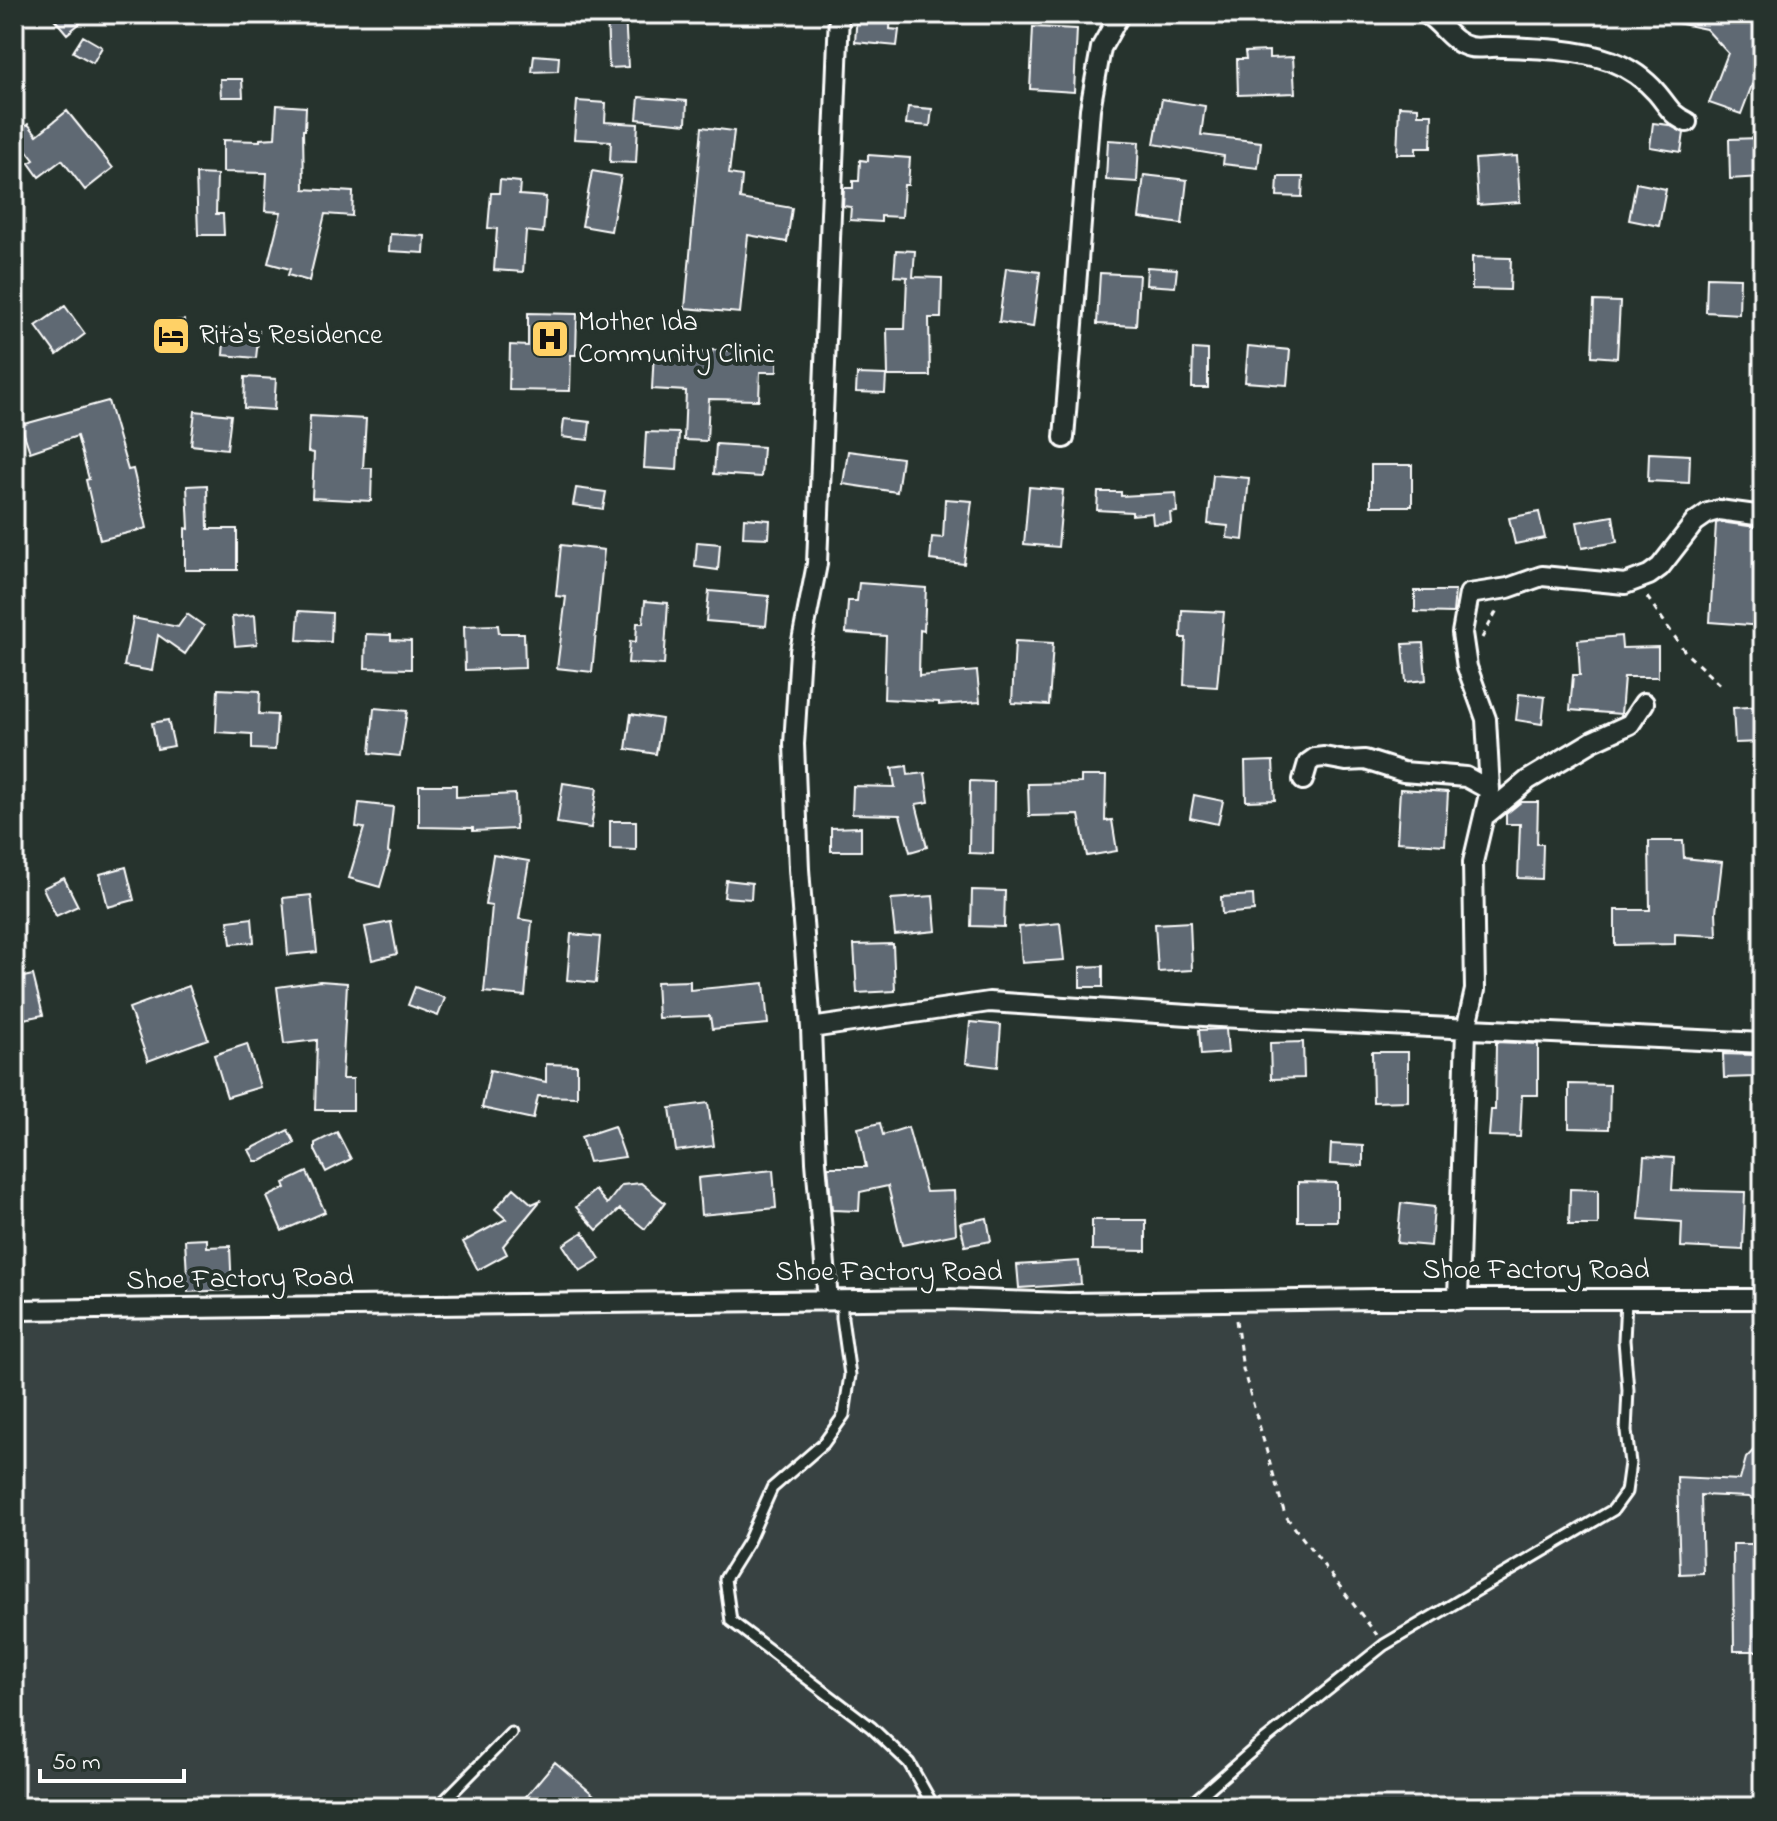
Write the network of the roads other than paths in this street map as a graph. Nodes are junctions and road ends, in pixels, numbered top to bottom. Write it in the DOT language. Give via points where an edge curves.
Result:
graph roads {
  1 [pos="839,14"];
  2 [pos="1120,14"];
  3 [pos="1426,14"];
  4 [pos="1687,122"];
  5 [pos="1064,438"];
  6 [pos="1763,516"];
  7 [pos="1644,703"];
  8 [pos="1303,780"];
  9 [pos="1490,790"];
  10 [pos="1487,814"];
  11 [pos="811,1028"];
  12 [pos="1466,1030"];
  13 [pos="1763,1043"];
  14 [pos="1763,1299"];
  15 [pos="835,1300"];
  16 [pos="1458,1300"];
  17 [pos="1626,1301"];
  18 [pos="14,1310"];
  19 [pos="511,1733"];
  20 [pos="438,1807"];
  21 [pos="934,1807"];
  22 [pos="1188,1807"];
  1 -- 11 [label="street" via="817,564 800,651 794,744"];
  2 -- 5 [label="street" via="1101,48 1090,109"];
  3 -- 4 [label="street" via="1471,47 1533,48 1610,61 1633,71 1672,115"];
  6 -- 9 [label="street" via="1708,513 1660,567 1636,580 1614,585 1542,576 1469,594 1462,633 1467,667 1486,719"];
  7 -- 10 [label="street" via="1630,724 1551,766"];
  8 -- 9 [label="street" via="1308,763 1324,757 1466,777"];
  9 -- 10 [label="street"];
  10 -- 12 [label="street" via="1473,862 1475,990"];
  11 -- 12 [label="street" via="989,1002"];
  11 -- 15 [label="street" via="816,1162"];
  12 -- 13 [label="street"];
  12 -- 16 [label="street"];
  14 -- 17 [label="street, Shoe Factory Road"];
  15 -- 16 [label="street, Shoe Factory Road"];
  15 -- 18 [label="street, Shoe Factory Road"];
  15 -- 21 [label="lane" via="850,1375 844,1415 824,1443 772,1488 725,1579 731,1621 871,1727 909,1763"];
  16 -- 17 [label="street, Shoe Factory Road"];
  17 -- 22 [label="lane" via="1630,1463 1626,1492 1613,1510 1384,1645"];
  19 -- 20 [label="lane"];
}
